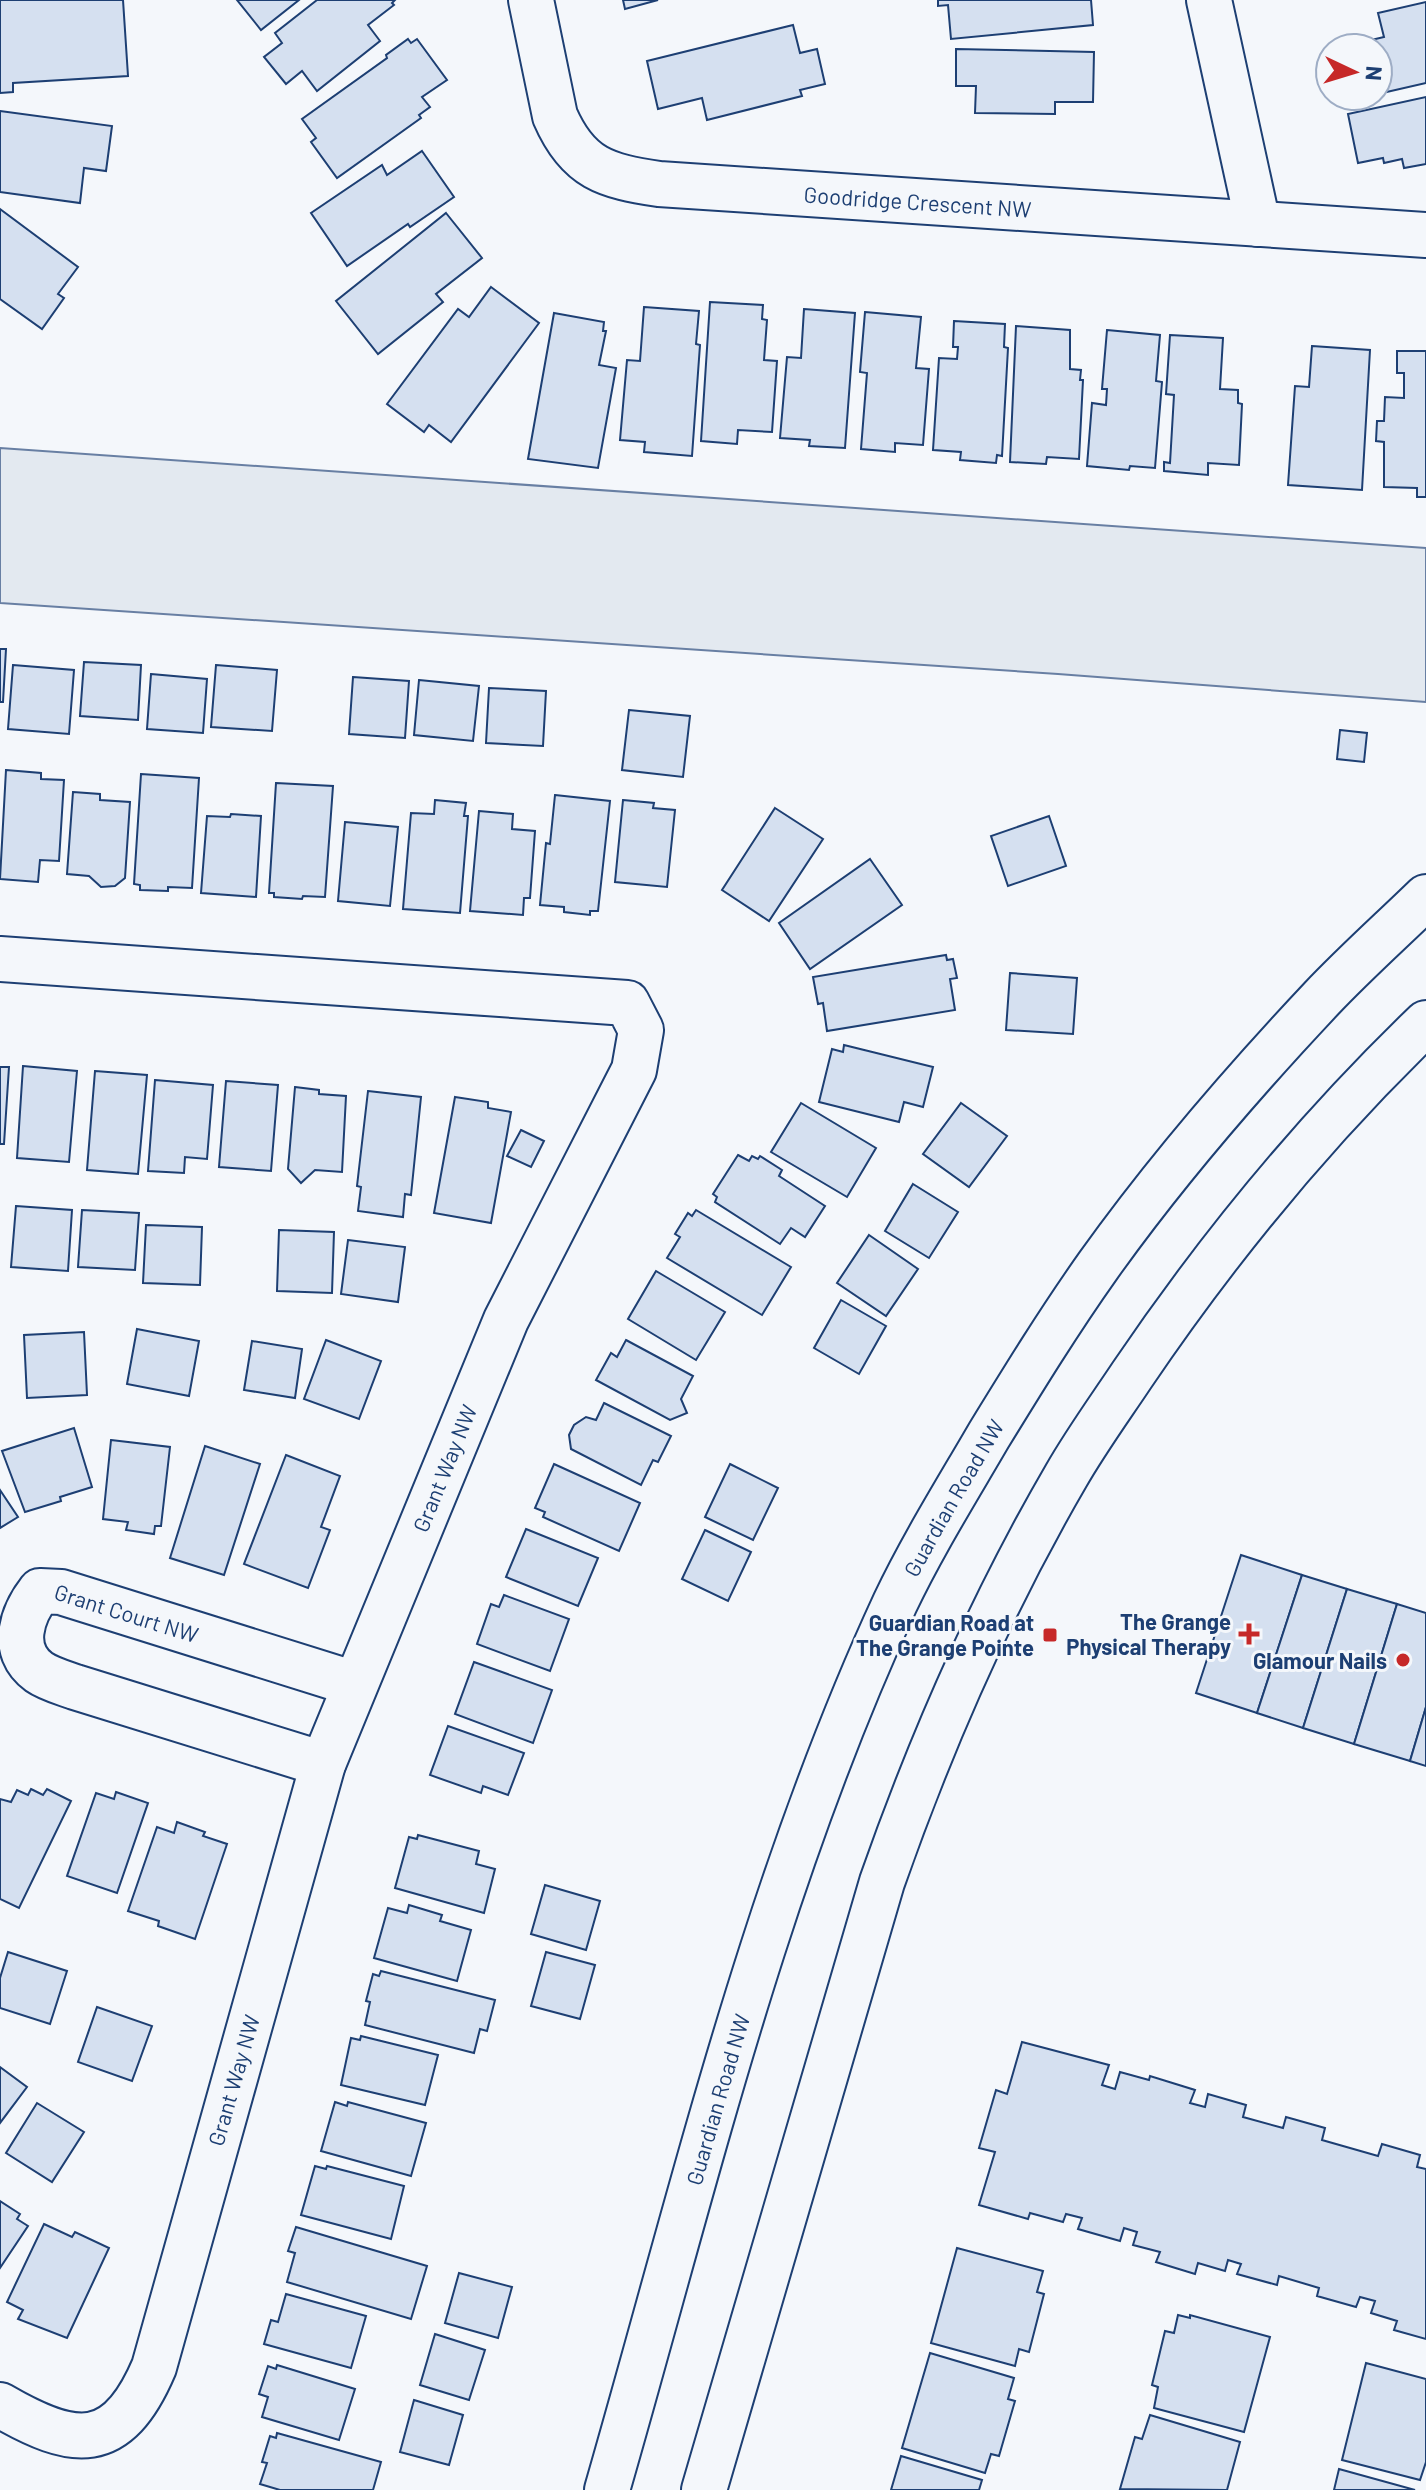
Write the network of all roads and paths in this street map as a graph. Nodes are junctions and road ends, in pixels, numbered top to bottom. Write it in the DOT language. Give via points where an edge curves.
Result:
graph roads {
  1 [pos="531,0"];
  2 [pos="1209,0"];
  3 [pos="1258,224"];
  4 [pos="1426,235"];
  5 [pos="1426,897"];
  6 [pos="0,959"];
  7 [pos="1426,1023"];
  8 [pos="355,1684"];
  9 [pos="323,1764"];
  10 [pos="0,2405"];
  11 [pos="607,2490"];
  12 [pos="704,2490"];
  1 -- 3 [label="street, Goodridge Crescent NW" via="562,133 577,153 610,175 659,184"];
  2 -- 3 [label="street"];
  3 -- 4 [label="street, Goodridge Crescent NW"];
  5 -- 11 [label="street, Guardian Road NW" via="1257,1068 1099,1264 992,1430 896,1601 806,1816 774,1913"];
  6 -- 8 [label="street, Grant Way NW" via="627,1003 641,1030 634,1070 506,1320"];
  7 -- 12 [label="street" via="1368,1079 1185,1296 1067,1473 1020,1559 914,1789"];
  8 -- 9 [label="street, Grant Way NW"];
  8 -- 9 [label="street, Grant Court NW" via="61,1592 40,1591 27,1608 19,1632 38,1671"];
  9 -- 10 [label="street, Grant Way NW" via="142,2395 108,2431 89,2435 38,2426"];
}
